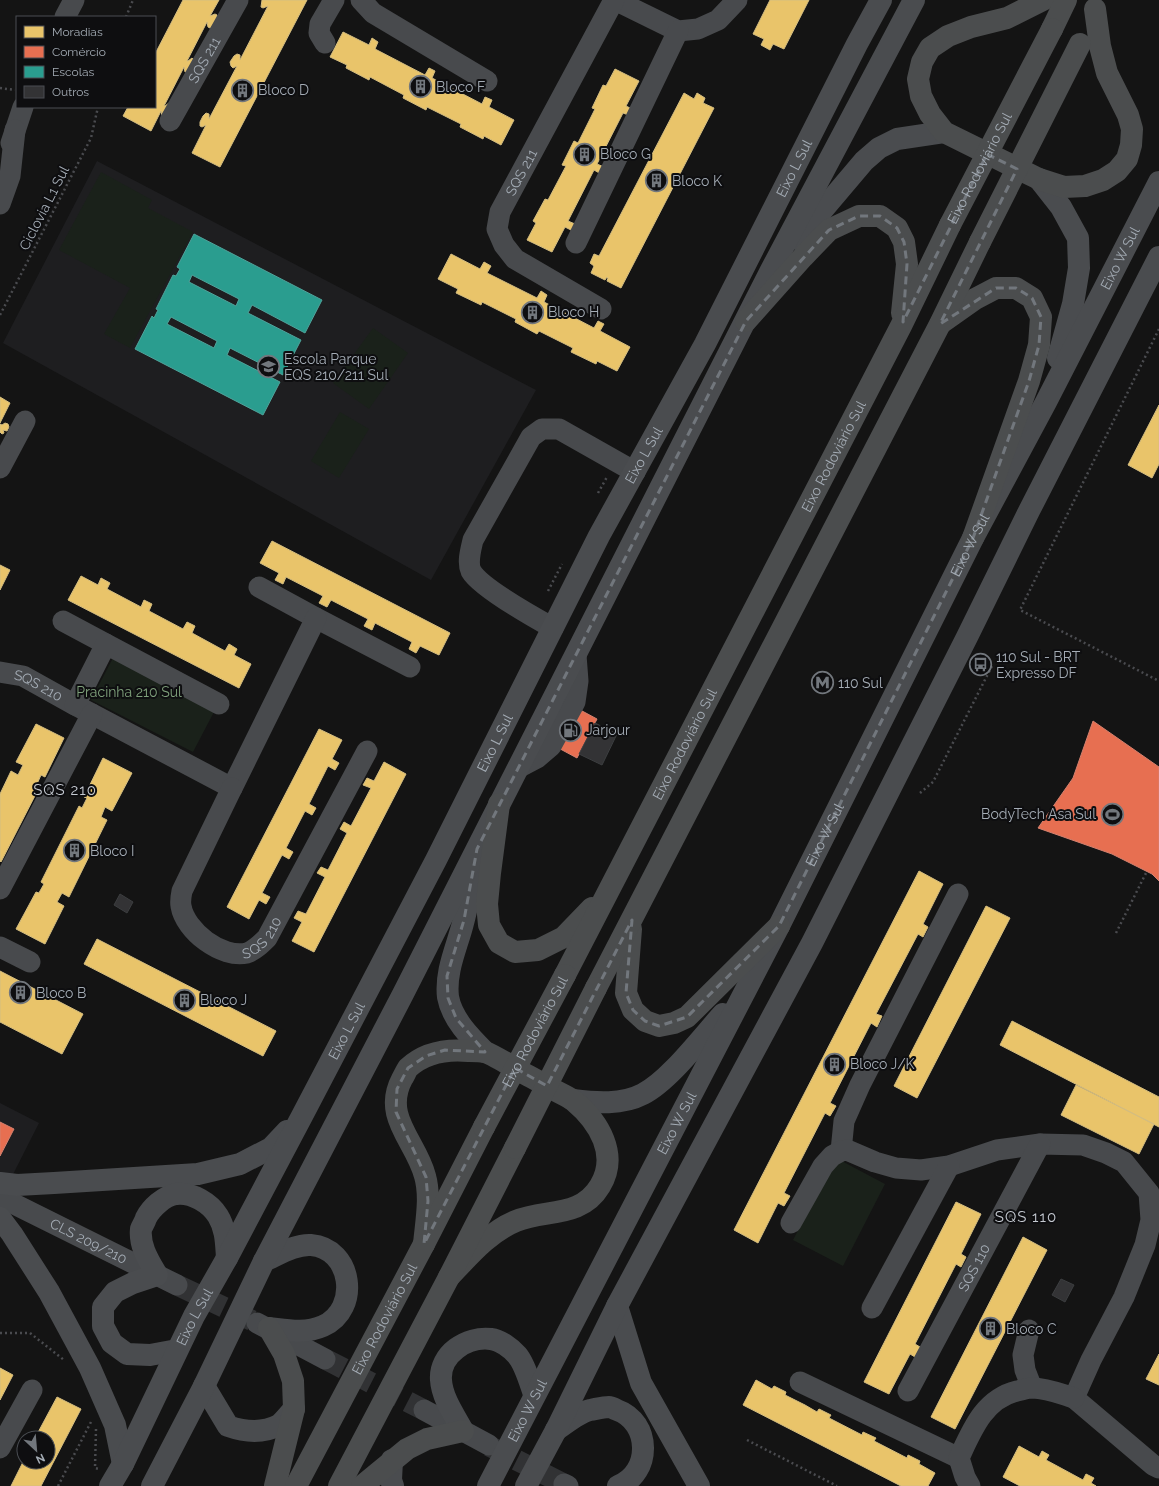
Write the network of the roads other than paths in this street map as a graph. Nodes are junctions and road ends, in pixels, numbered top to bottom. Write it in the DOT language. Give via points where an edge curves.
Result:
graph roads {
  1 [pos="74,0"];
  2 [pos="238,0"];
  3 [pos="334,0"];
  4 [pos="361,0"];
  5 [pos="615,0"];
  6 [pos="737,0"];
  7 [pos="881,0"];
  8 [pos="914,0"];
  9 [pos="1043,0"];
  10 [pos="1066,0"];
  11 [pos="1098,4"];
  12 [pos="66,16"];
  13 [pos="678,31"];
  14 [pos="324,43"];
  15 [pos="487,81"];
  16 [pos="18,108"];
  17 [pos="22,108"];
  18 [pos="170,121"];
  19 [pos="8,132"];
  20 [pos="944,132"];
  21 [pos="0,178"];
  22 [pos="1039,179"];
  23 [pos="1159,182"];
  24 [pos="0,204"];
  25 [pos="576,243"];
  26 [pos="1159,257"];
  27 [pos="770,272"];
  28 [pos="601,309"];
  29 [pos="746,321"];
  30 [pos="940,324"];
  31 [pos="901,326"];
  32 [pos="1046,402"];
  33 [pos="25,421"];
  34 [pos="0,468"];
  35 [pos="635,472"];
  36 [pos="973,538"];
  37 [pos="258,587"];
  38 [pos="316,618"];
  39 [pos="63,621"];
  40 [pos="553,628"];
  41 [pos="106,644"];
  42 [pos="410,667"];
  43 [pos="0,672"];
  44 [pos="219,704"];
  45 [pos="83,709"];
  46 [pos="367,751"];
  47 [pos="232,788"];
  48 [pos="499,804"];
  49 [pos="477,849"];
  50 [pos="0,889"];
  51 [pos="608,892"];
  52 [pos="958,894"];
  53 [pos="632,919"];
  54 [pos="779,926"];
  55 [pos="0,947"];
  56 [pos="30,962"];
  57 [pos="746,988"];
  58 [pos="485,1052"];
  59 [pos="573,1100"];
  60 [pos="302,1116"];
  61 [pos="1040,1144"];
  62 [pos="841,1151"];
  63 [pos="949,1166"];
  64 [pos="0,1183"];
  65 [pos="1154,1190"];
  66 [pos="0,1197"];
  67 [pos="0,1218"];
  68 [pos="791,1223"];
  69 [pos="424,1244"];
  70 [pos="227,1258"];
  71 [pos="264,1261"];
  72 [pos="157,1275"];
  73 [pos="449,1277"];
  74 [pos="177,1285"];
  75 [pos="617,1306"];
  76 [pos="872,1308"];
  77 [pos="263,1326"];
  78 [pos="1029,1330"];
  79 [pos="178,1350"];
  80 [pos="325,1359"];
  81 [pos="800,1382"];
  82 [pos="204,1386"];
  83 [pos="1032,1388"];
  84 [pos="32,1390"];
  85 [pos="908,1391"];
  86 [pos="534,1394"];
  87 [pos="1074,1398"];
  88 [pos="294,1409"];
  89 [pos="424,1410"];
  90 [pos="556,1430"];
  91 [pos="462,1431"];
  92 [pos="488,1445"];
  93 [pos="0,1448"];
  94 [pos="959,1458"];
  95 [pos="392,1460"];
  96 [pos="1157,1462"];
  97 [pos="112,1474"];
  98 [pos="152,1486"];
  99 [pos="275,1486"];
  100 [pos="296,1486"];
  101 [pos="339,1486"];
  102 [pos="362,1486"];
  103 [pos="392,1486"];
  104 [pos="488,1486"];
  105 [pos="526,1486"];
  106 [pos="618,1486"];
  107 [pos="699,1486"];
  108 [pos="970,1486"];
  1 -- 12 [label="street"];
  2 -- 18 [label="street, SQS 211"];
  3 -- 14 [label="street" via="320,24 319,33"];
  4 -- 15 [label="street" via="373,13"];
  5 -- 13 [label="street, SQS 211"];
  5 -- 28 [label="street, SQS 211" via="500,212 498,229 504,244 516,259"];
  6 -- 13 [label="street" via="718,20 698,29"];
  7 -- 35 [label="main road, Eixo L Sul" via="705,344"];
  8 -- 27 [label="main road, Eixo L Sul"];
  9 -- 20 [label="highway" via="1007,18 948,36 930,48 922,62 918,79 921,96 930,114"];
  10 -- 31 [label="highway, Eixo Rodoviário Sul, bridge"];
  11 -- 22 [label="highway" via="1100,46 1107,73 1128,115 1132,129 1127,159 1117,171 1103,180 1085,186 1064,188"];
  11 -- 30 [label="highway, bridge"];
  13 -- 25 [label="street"];
  16 -- 19 [label="street"];
  17 -- 19 [label="street"];
  19 -- 21 [label="street"];
  19 -- 24 [label="street" via="10,176"];
  20 -- 22 [label="highway"];
  20 -- 27 [label="main road" via="897,139 879,148 864,161"];
  22 -- 32 [label="main road" via="1061,207 1078,238 1078,268 1073,304"];
  23 -- 32 [label="main road, Eixo W Sul"];
  26 -- 75 [label="main road" via="812,943"];
  27 -- 29 [label="main road, Eixo L Sul"];
  29 -- 31 [label="highway" via="829,230 859,216 880,216 897,228 904,242 907,264"];
  29 -- 48 [label="main road, Eixo L Sul"];
  30 -- 36 [label="highway" via="996,288 1016,288 1032,298 1041,318 1039,345 1028,381"];
  30 -- 53 [label="highway"];
  31 -- 51 [label="highway, Eixo Rodoviário Sul"];
  32 -- 36 [label="main road, Eixo W Sul"];
  33 -- 34 [label="street"];
  35 -- 40 [label="main road, Eixo L Sul" via="599,536"];
  35 -- 40 [label="street" via="559,429 542,429 531,438 473,540 470,570 479,582"];
  36 -- 54 [label="main road, Eixo W Sul"];
  37 -- 38 [label="street"];
  38 -- 42 [label="street"];
  38 -- 47 [label="street, SQS 210"];
  39 -- 41 [label="street"];
  40 -- 60 [label="main road, Eixo L Sul" via="436,860"];
  41 -- 44 [label="street"];
  41 -- 45 [label="street, SQS 210"];
  43 -- 45 [label="street, SQS 210" via="23,676"];
  45 -- 47 [label="street, SQS 210"];
  45 -- 50 [label="street, SQS 210"];
  46 -- 47 [label="street, SQS 210" via="267,938 247,953 218,949 196,932 186,920 181,906 182,891"];
  48 -- 49 [label="main road, Eixo L Sul"];
  48 -- 51 [label="highway" via="487,904 489,925 499,943 515,952 538,950 564,937"];
  49 -- 58 [label="main road" via="464,920 447,976 448,998 456,1018"];
  49 -- 71 [label="main road, Eixo L Sul"];
  51 -- 69 [label="highway, Eixo Rodoviário Sul, bridge"];
  52 -- 62 [label="street" via="860,1085 844,1121"];
  53 -- 54 [label="highway" via="626,993 633,1010 645,1021 659,1026 687,1017"];
  53 -- 73 [label="highway, bridge"];
  54 -- 57 [label="main road, Eixo W Sul"];
  55 -- 56 [label="street"];
  57 -- 59 [label="main road" via="685,1057 662,1080 643,1094 624,1100 604,1102"];
  57 -- 86 [label="main road, Eixo W Sul"];
  58 -- 59 [label="highway"];
  58 -- 69 [label="highway" via="445,1050 426,1056 408,1068 397,1088 396,1112 426,1177 428,1201"];
  59 -- 73 [label="highway" via="603,1135 608,1152 607,1171 600,1187 588,1201 573,1209 515,1221 495,1232"];
  60 -- 64 [label="main road" via="271,1148 240,1164 198,1174 17,1185"];
  60 -- 70 [label="main road, Eixo L Sul"];
  61 -- 63 [label="street" via="997,1150"];
  61 -- 65 [label="street" via="1082,1145 1106,1153 1124,1162"];
  61 -- 85 [label="street, SQS 110"];
  62 -- 63 [label="street" via="847,1150 896,1168 921,1170"];
  62 -- 68 [label="street" via="823,1166"];
  63 -- 76 [label="street"];
  65 -- 87 [label="street" via="1145,1245 1124,1297"];
  66 -- 72 [label="street, CLS 209/210"];
  67 -- 97 [label="main road" via="49,1292 90,1368 115,1425"];
  69 -- 100 [label="highway, Eixo Rodoviário Sul"];
  70 -- 72 [label="main road" via="225,1232 218,1215 206,1203 192,1196 176,1194 159,1202 149,1212 141,1229 142,1246"];
  70 -- 79 [label="main road, Eixo L Sul"];
  71 -- 77 [label="main road" via="290,1249 310,1245 326,1249 339,1260 347,1279 347,1298 340,1314 323,1326 299,1332"];
  71 -- 82 [label="main road, Eixo L Sul"];
  72 -- 74 [label="street, CLS 209/210"];
  72 -- 79 [label="main road" via="115,1292 103,1307 103,1326 112,1343 127,1354 150,1355"];
  73 -- 101 [label="highway"];
  75 -- 90 [label="main road"];
  75 -- 107 [label="main road" via="642,1383"];
  77 -- 80 [label="street"];
  77 -- 88 [label="highway" via="284,1354 293,1381"];
  78 -- 83 [label="street" via="1023,1355"];
  79 -- 97 [label="main road, Eixo L Sul"];
  81 -- 94 [label="street"];
  82 -- 88 [label="main road" via="228,1426 243,1431 262,1431 280,1424"];
  82 -- 98 [label="main road, Eixo L Sul"];
  83 -- 87 [label="street"];
  83 -- 94 [label="street" via="1011,1392 991,1404 976,1423"];
  84 -- 93 [label="street"];
  86 -- 91 [label="main road" via="518,1355 505,1345 492,1339 472,1341 455,1349 444,1363 441,1380 446,1398"];
  86 -- 104 [label="main road, Eixo W Sul"];
  87 -- 96 [label="street"];
  88 -- 99 [label="highway"];
  89 -- 91 [label="street"];
  90 -- 105 [label="main road"];
  90 -- 106 [label="main road" via="588,1410 609,1407 626,1413 637,1424 643,1442 642,1457 636,1472"];
  91 -- 92 [label="street"];
  91 -- 95 [label="highway" via="427,1439"];
  94 -- 108 [label="street"];
  95 -- 102 [label="highway"];
  95 -- 103 [label="main road"];
}
